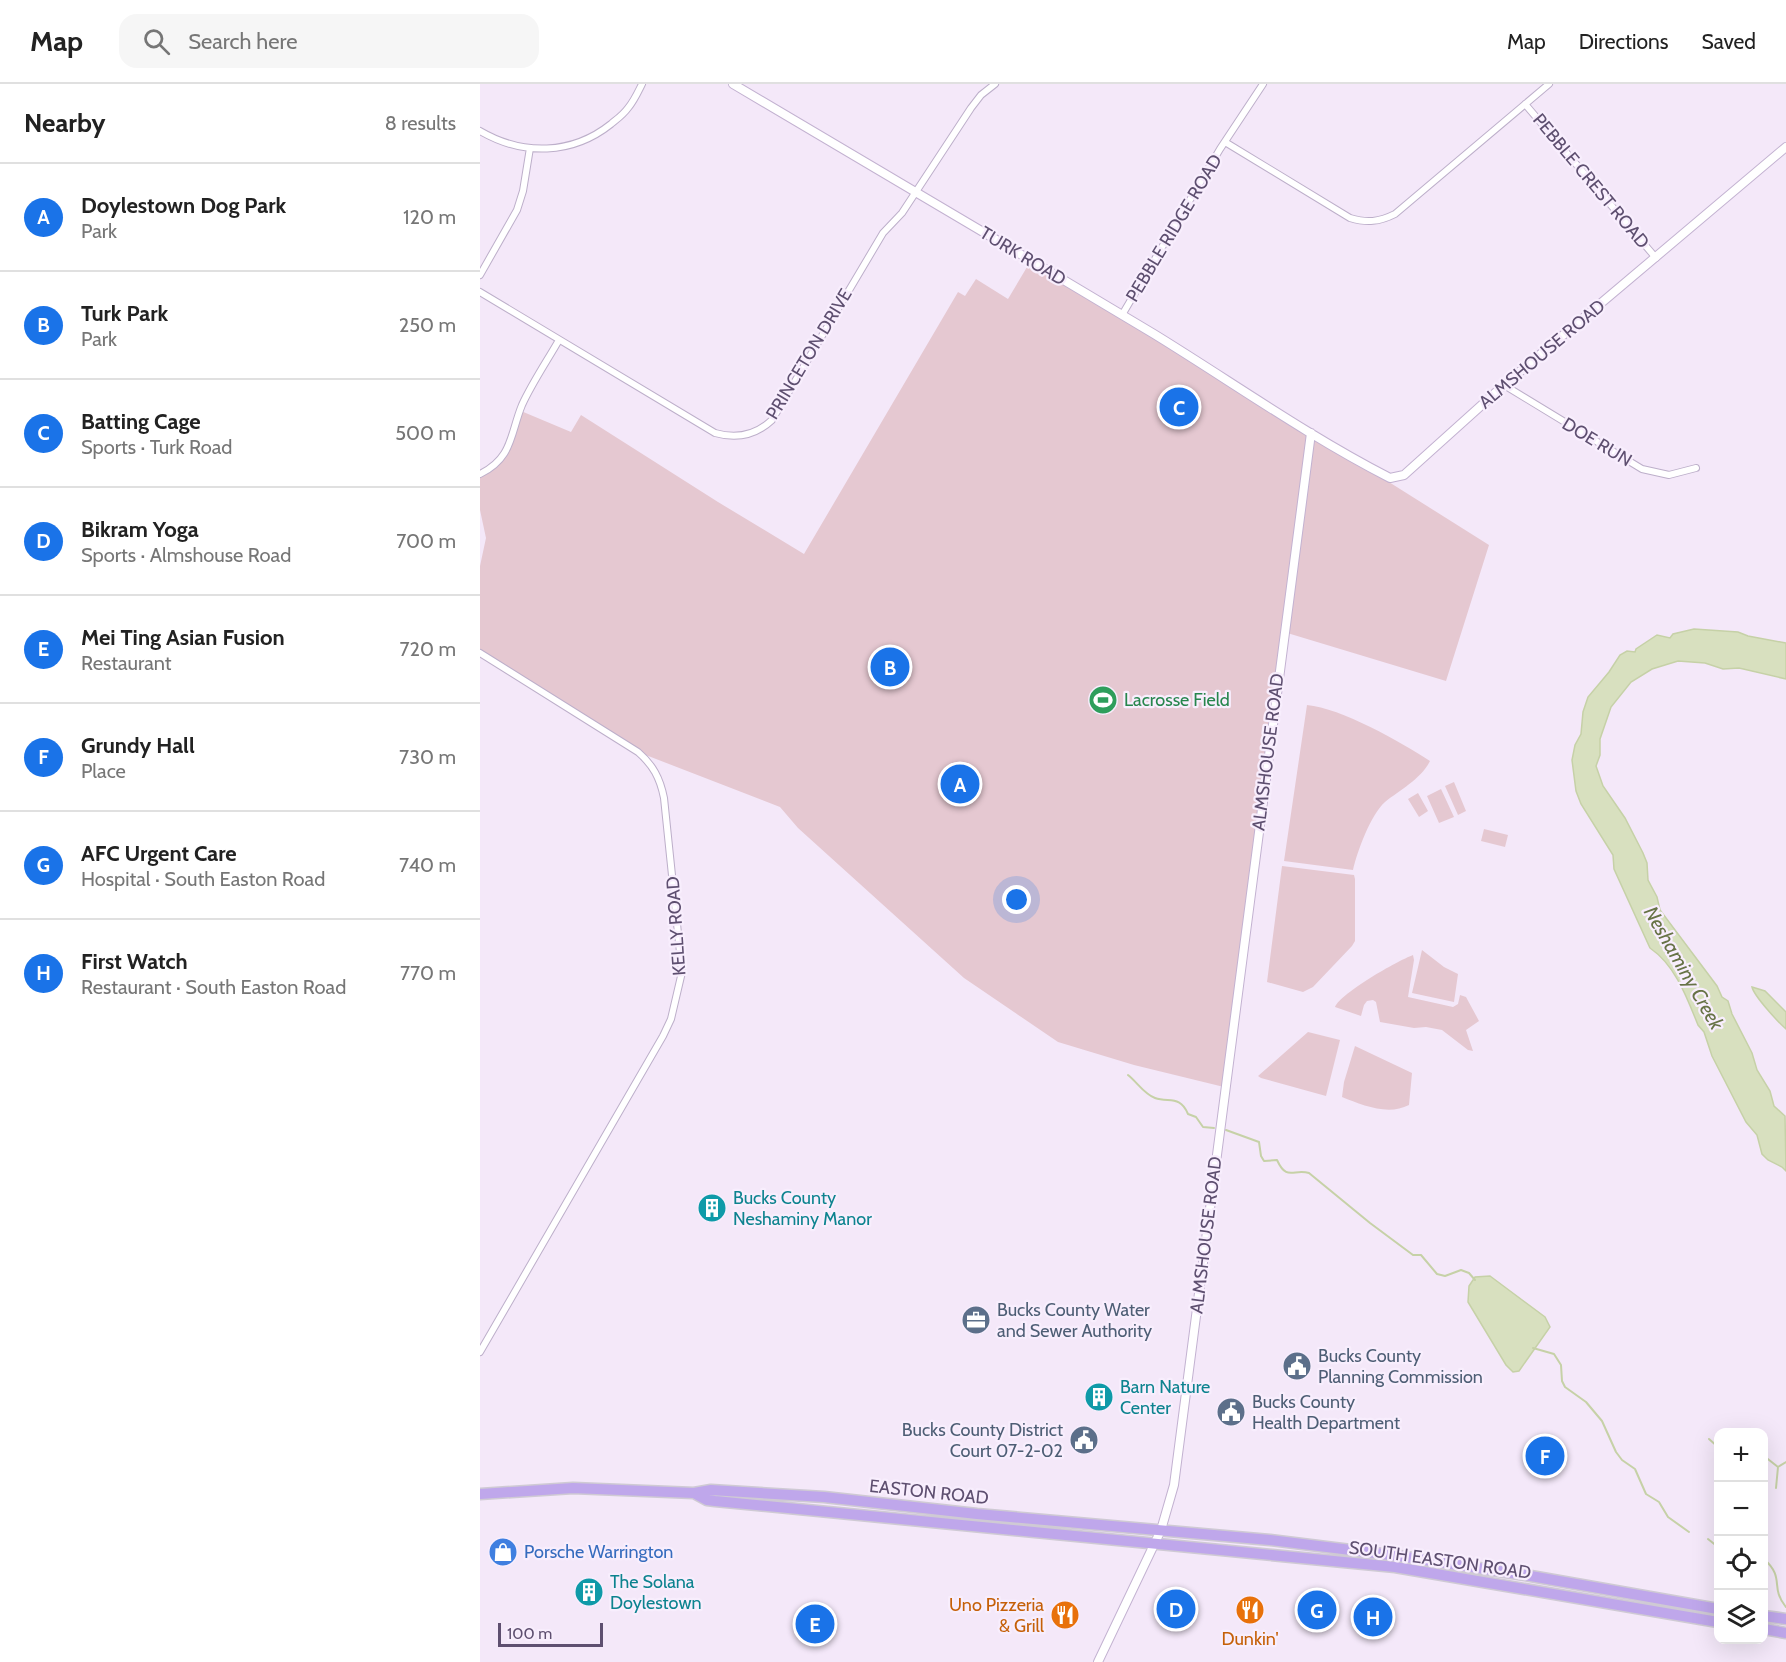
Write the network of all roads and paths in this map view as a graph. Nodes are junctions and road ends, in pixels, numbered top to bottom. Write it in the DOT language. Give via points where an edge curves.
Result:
graph roads {
  1 [pos="642,84"];
  2 [pos="733,84"];
  3 [pos="995,84"];
  4 [pos="1263,84"];
  5 [pos="1549,84"];
  6 [pos="1525,104"];
  7 [pos="480,131"];
  8 [pos="1225,142"];
  9 [pos="1786,147"];
  10 [pos="530,148"];
  11 [pos="915,191"];
  12 [pos="1656,258"];
  13 [pos="480,275"];
  14 [pos="480,292"];
  15 [pos="1122,315"];
  16 [pos="559,339"];
  17 [pos="1504,386"];
  18 [pos="1311,433"];
  19 [pos="1696,468"];
  20 [pos="480,474"];
  21 [pos="480,654"];
  22 [pos="480,1352"];
  23 [pos="694,1493"];
  24 [pos="480,1494"];
  25 [pos="1161,1530"];
  26 [pos="1155,1543"];
  27 [pos="1714,1608"];
  28 [pos="1768,1616"];
  29 [pos="1785,1618"];
  30 [pos="1714,1621"];
  31 [pos="1768,1630"];
  32 [pos="1786,1633"];
  33 [pos="1098,1662"];
  1 -- 10 [label="street" via="627,110 590,139 556,149"];
  2 -- 11 [label="street, TURK ROAD"];
  3 -- 11 [label="street, PRINCETON DRIVE" via="971,108"];
  4 -- 8 [label="street, PEBBLE RIDGE ROAD"];
  5 -- 6 [label="street, PEBBLE RIDGE ROAD"];
  6 -- 8 [label="street, PEBBLE RIDGE ROAD" via="1395,214 1370,222 1341,213"];
  6 -- 12 [label="street, PEBBLE CREST ROAD"];
  7 -- 10 [label="street" via="497,140"];
  8 -- 15 [label="street, PEBBLE RIDGE ROAD"];
  9 -- 12 [label="street, ALMSHOUSE ROAD"];
  10 -- 13 [label="street" via="517,210"];
  11 -- 15 [label="street, TURK ROAD"];
  11 -- 16 [label="street, PRINCETON DRIVE" via="879,239 772,420 762,429 740,436 715,433"];
  12 -- 17 [label="street, ALMSHOUSE ROAD"];
  14 -- 16 [label="street, PRINCETON DRIVE"];
  15 -- 18 [label="street, TURK ROAD"];
  16 -- 20 [label="street" via="523,405 508,449 500,461"];
  17 -- 18 [label="street, ALMSHOUSE ROAD" via="1404,475 1390,478"];
  17 -- 19 [label="street, DOE RUN" via="1641,469 1669,475"];
  18 -- 25 [label="street, ALMSHOUSE ROAD" via="1174,1485"];
  21 -- 22 [label="street, KELLY ROAD" via="650,762 664,798 682,972 663,1036"];
  23 -- 24 [label="highway, EASTON ROAD" via="573,1488"];
  23 -- 25 [label="highway, EASTON ROAD" via="711,1490 824,1497"];
  23 -- 26 [label="highway, EASTON ROAD" via="715,1501"];
  25 -- 26 [label="street, ALMSHOUSE ROAD"];
  25 -- 27 [label="highway, SOUTH EASTON ROAD" via="1399,1556"];
  26 -- 30 [label="highway, SOUTH EASTON ROAD" via="1395,1567"];
  26 -- 33 [label="street, ALMSHOUSE ROAD"];
  28 -- 29 [label="highway"];
  31 -- 32 [label="highway"];
}
